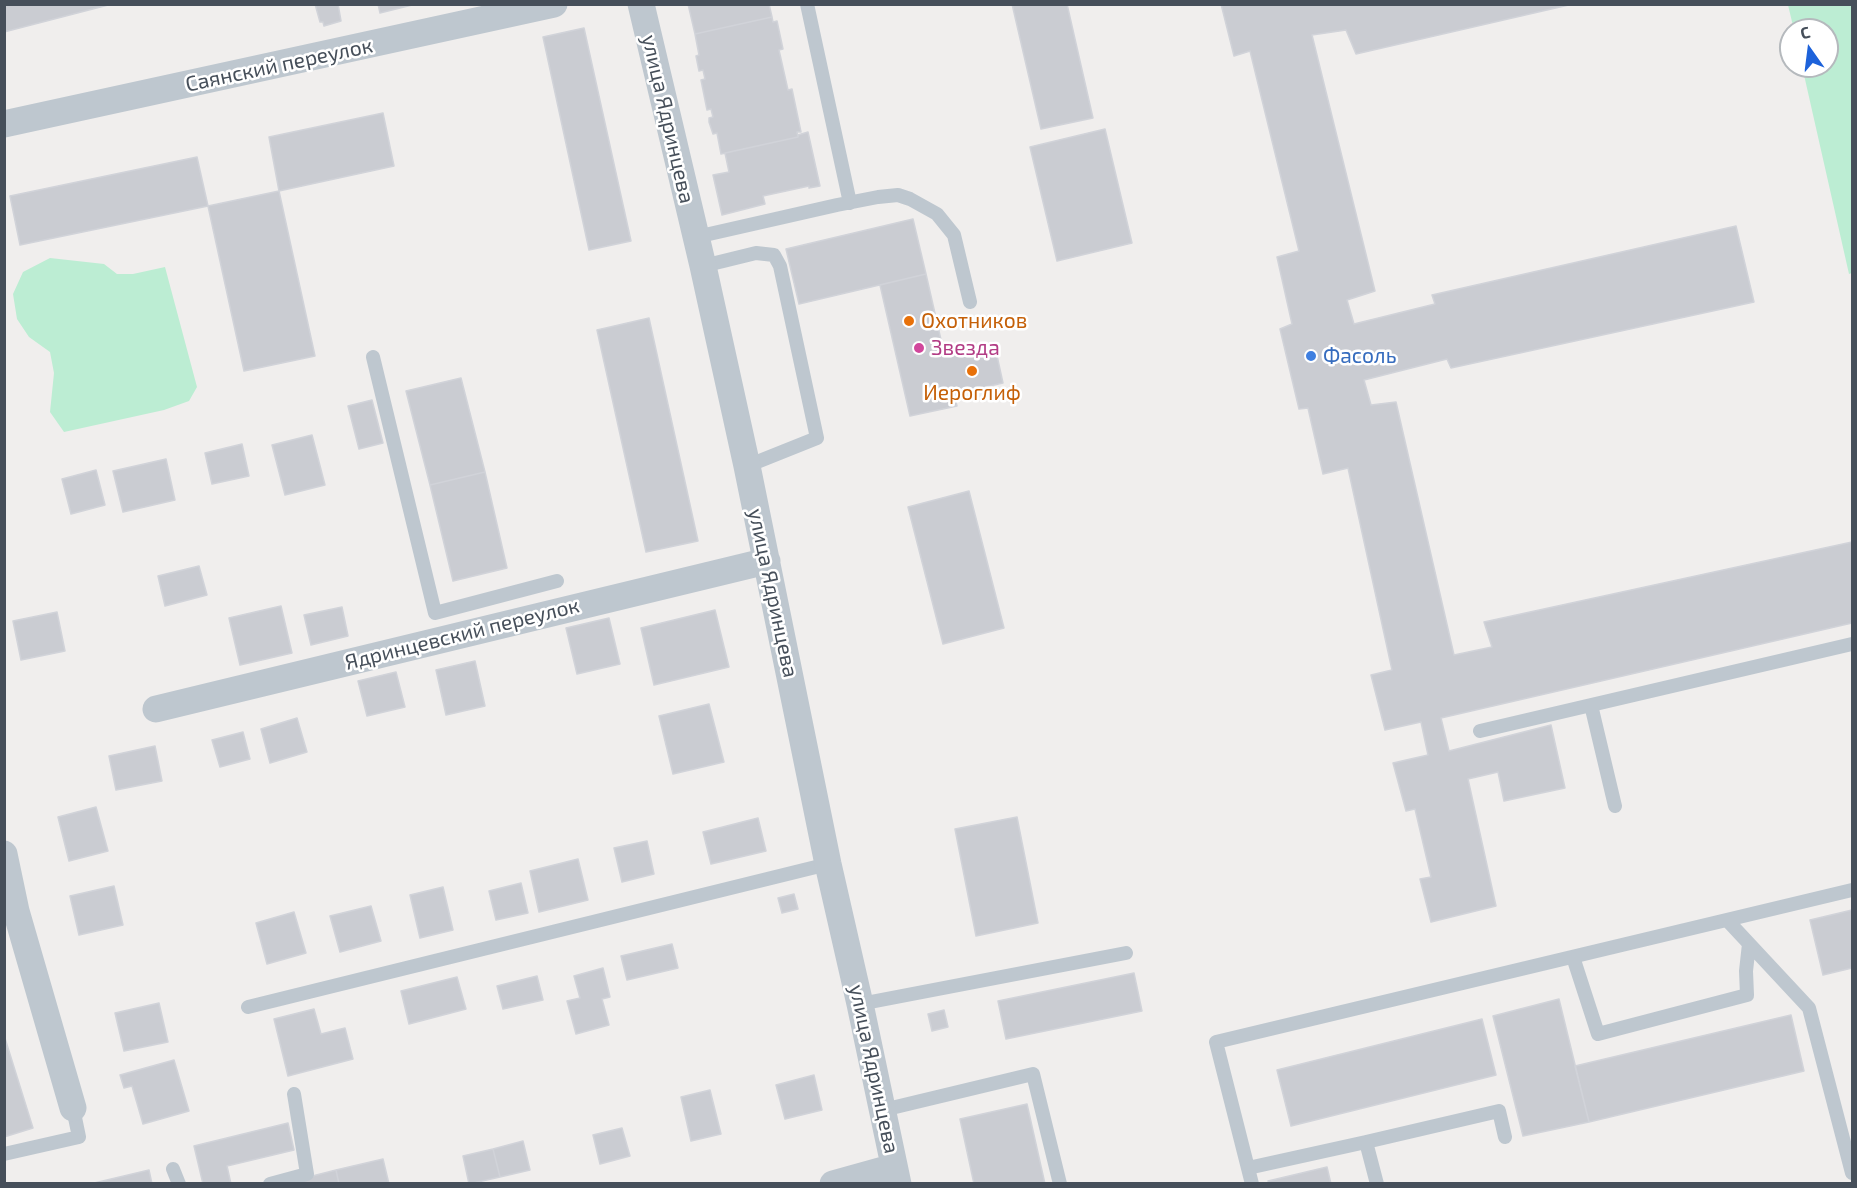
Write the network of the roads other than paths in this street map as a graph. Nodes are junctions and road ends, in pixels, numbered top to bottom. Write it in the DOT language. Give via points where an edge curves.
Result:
graph roads {
  1 [pos="554,4"];
  2 [pos="641,4"];
  3 [pos="807,4"];
  4 [pos="4,124"];
  5 [pos="850,203"];
  6 [pos="696,237"];
  7 [pos="703,266"];
  8 [pos="970,302"];
  9 [pos="374,357"];
  10 [pos="747,466"];
  11 [pos="767,561"];
  12 [pos="557,581"];
  13 [pos="1852,644"];
  14 [pos="1591,705"];
  15 [pos="156,709"];
  16 [pos="1480,732"];
  17 [pos="1615,806"];
  18 [pos="4,854"];
  19 [pos="828,864"];
  20 [pos="1852,890"];
  21 [pos="1727,921"];
  22 [pos="1749,944"];
  23 [pos="1126,953"];
  24 [pos="1573,957"];
  25 [pos="860,1004"];
  26 [pos="248,1006"];
  27 [pos="294,1094"];
  28 [pos="73,1108"];
  29 [pos="883,1110"];
  30 [pos="1505,1137"];
  31 [pos="1366,1142"];
  32 [pos="4,1154"];
  33 [pos="1248,1168"];
  34 [pos="174,1169"];
  35 [pos="1852,1173"];
  36 [pos="896,1175"];
  37 [pos="179,1184"];
  38 [pos="270,1184"];
  39 [pos="833,1184"];
  40 [pos="1060,1184"];
  41 [pos="1252,1184"];
  42 [pos="1377,1184"];
  1 -- 4 [label="street, Саянский переулок"];
  2 -- 6 [label="street, улица Ядринцева"];
  3 -- 5 [label="lane"];
  5 -- 6 [label="lane"];
  5 -- 8 [label="lane" via="898,195 937,214 954,235"];
  6 -- 7 [label="street, улица Ядринцева"];
  7 -- 10 [label="street, улица Ядринцева"];
  7 -- 10 [label="lane" via="756,254 774,255 780,267 817,438"];
  9 -- 12 [label="lane" via="435,613"];
  10 -- 11 [label="street, улица Ядринцева"];
  11 -- 15 [label="street, Ядринцевский переулок"];
  11 -- 19 [label="street, улица Ядринцева"];
  13 -- 14 [label="lane"];
  14 -- 16 [label="lane"];
  14 -- 17 [label="lane"];
  18 -- 28 [label="street" via="16,911"];
  19 -- 25 [label="street, улица Ядринцева"];
  19 -- 26 [label="lane"];
  20 -- 21 [label="lane"];
  21 -- 22 [label="lane"];
  21 -- 24 [label="lane"];
  22 -- 24 [label="lane" via="1748,995 1598,1034"];
  22 -- 35 [label="lane" via="1809,1008"];
  23 -- 25 [label="lane"];
  24 -- 33 [label="lane" via="1216,1042"];
  25 -- 29 [label="street, улица Ядринцева"];
  27 -- 38 [label="lane" via="307,1174"];
  28 -- 32 [label="lane" via="79,1137"];
  29 -- 36 [label="street, улица Ядринцева"];
  29 -- 40 [label="lane" via="1033,1074"];
  30 -- 31 [label="lane" via="1499,1111"];
  31 -- 33 [label="lane"];
  31 -- 42 [label="lane"];
  33 -- 41 [label="lane"];
  34 -- 37 [label="lane"];
  36 -- 39 [label="street"];
}
